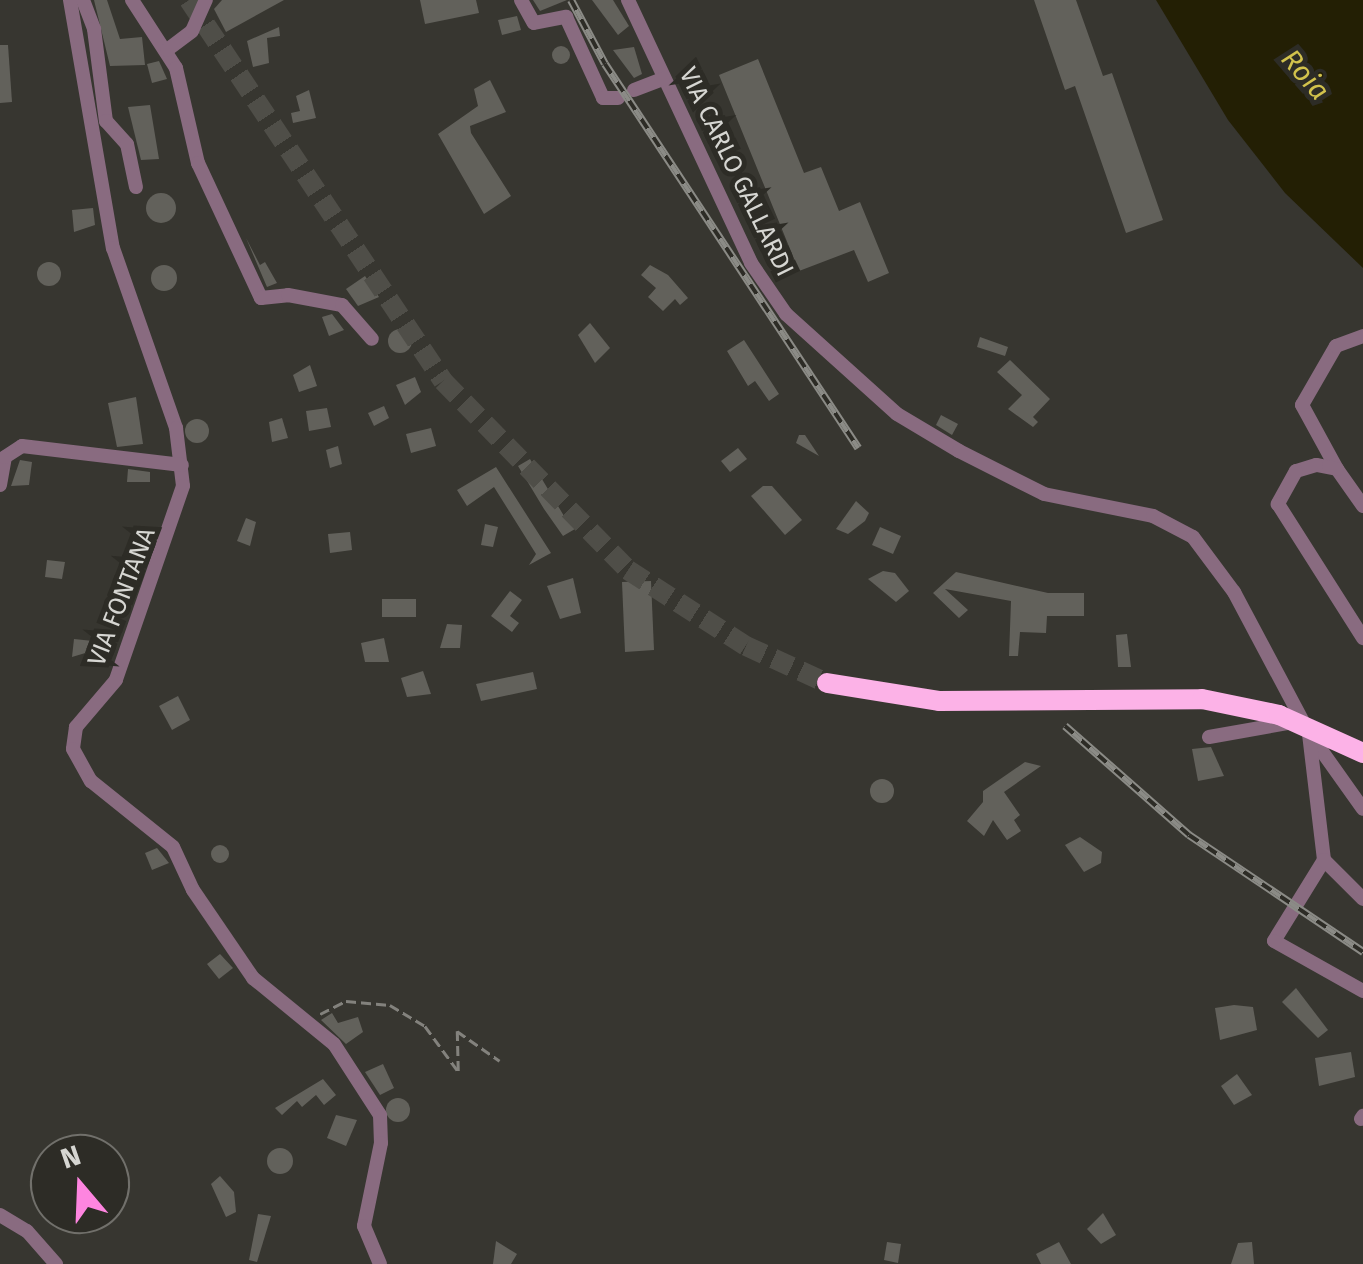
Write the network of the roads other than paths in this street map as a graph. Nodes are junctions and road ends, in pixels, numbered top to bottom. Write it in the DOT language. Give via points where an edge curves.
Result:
graph roads {
  1 [pos="70,0"];
  2 [pos="83,0"];
  3 [pos="132,0"];
  4 [pos="206,0"];
  5 [pos="521,0"];
  6 [pos="628,0"];
  7 [pos="167,50"];
  8 [pos="663,79"];
  9 [pos="634,90"];
  10 [pos="618,98"];
  11 [pos="136,187"];
  12 [pos="1363,336"];
  13 [pos="372,339"];
  14 [pos="182,465"];
  15 [pos="1337,468"];
  16 [pos="0,485"];
  17 [pos="1363,506"];
  18 [pos="1363,638"];
  19 [pos="828,682"];
  20 [pos="1306,726"];
  21 [pos="1208,737"];
  22 [pos="1363,753"];
  23 [pos="1363,809"];
  24 [pos="1324,860"];
  25 [pos="1363,899"];
  26 [pos="1363,991"];
  27 [pos="0,1216"];
  28 [pos="56,1264"];
  29 [pos="380,1264"];
  1 -- 14 [label="street, VIA FONTANA" via="113,248 176,428"];
  2 -- 11 [label="street" via="94,29 106,121 127,144"];
  3 -- 7 [label="street"];
  4 -- 7 [label="street" via="192,31"];
  5 -- 10 [label="street" via="534,23 570,20 603,98"];
  6 -- 8 [label="street, VIA CARLO GALLARDI" via="648,30"];
  7 -- 13 [label="street" via="198,163 261,298 288,295 342,305"];
  8 -- 9 [label="street"];
  8 -- 20 [label="street, VIA CARLO GALLARDI" via="751,263 786,314 897,414 959,451 1066,501 1143,512 1180,527 1234,592"];
  12 -- 15 [label="street" via="1336,346 1302,405"];
  14 -- 16 [label="street" via="22,446 5,457"];
  14 -- 29 [label="street, VIA FONTANA" via="174,523 116,680 76,727 73,749 92,781 174,847 193,890 253,978 334,1044 380,1115 382,1143 364,1226"];
  15 -- 17 [label="street"];
  15 -- 18 [label="street" via="1296,471 1278,504"];
  19 -- 22 [label="highway" via="939,700 1202,699 1279,715"];
  20 -- 21 [label="street"];
  20 -- 23 [label="street"];
  20 -- 24 [label="street"];
  24 -- 25 [label="street"];
  24 -- 26 [label="street" via="1274,940"];
  27 -- 28 [label="street" via="27,1231"];
}
